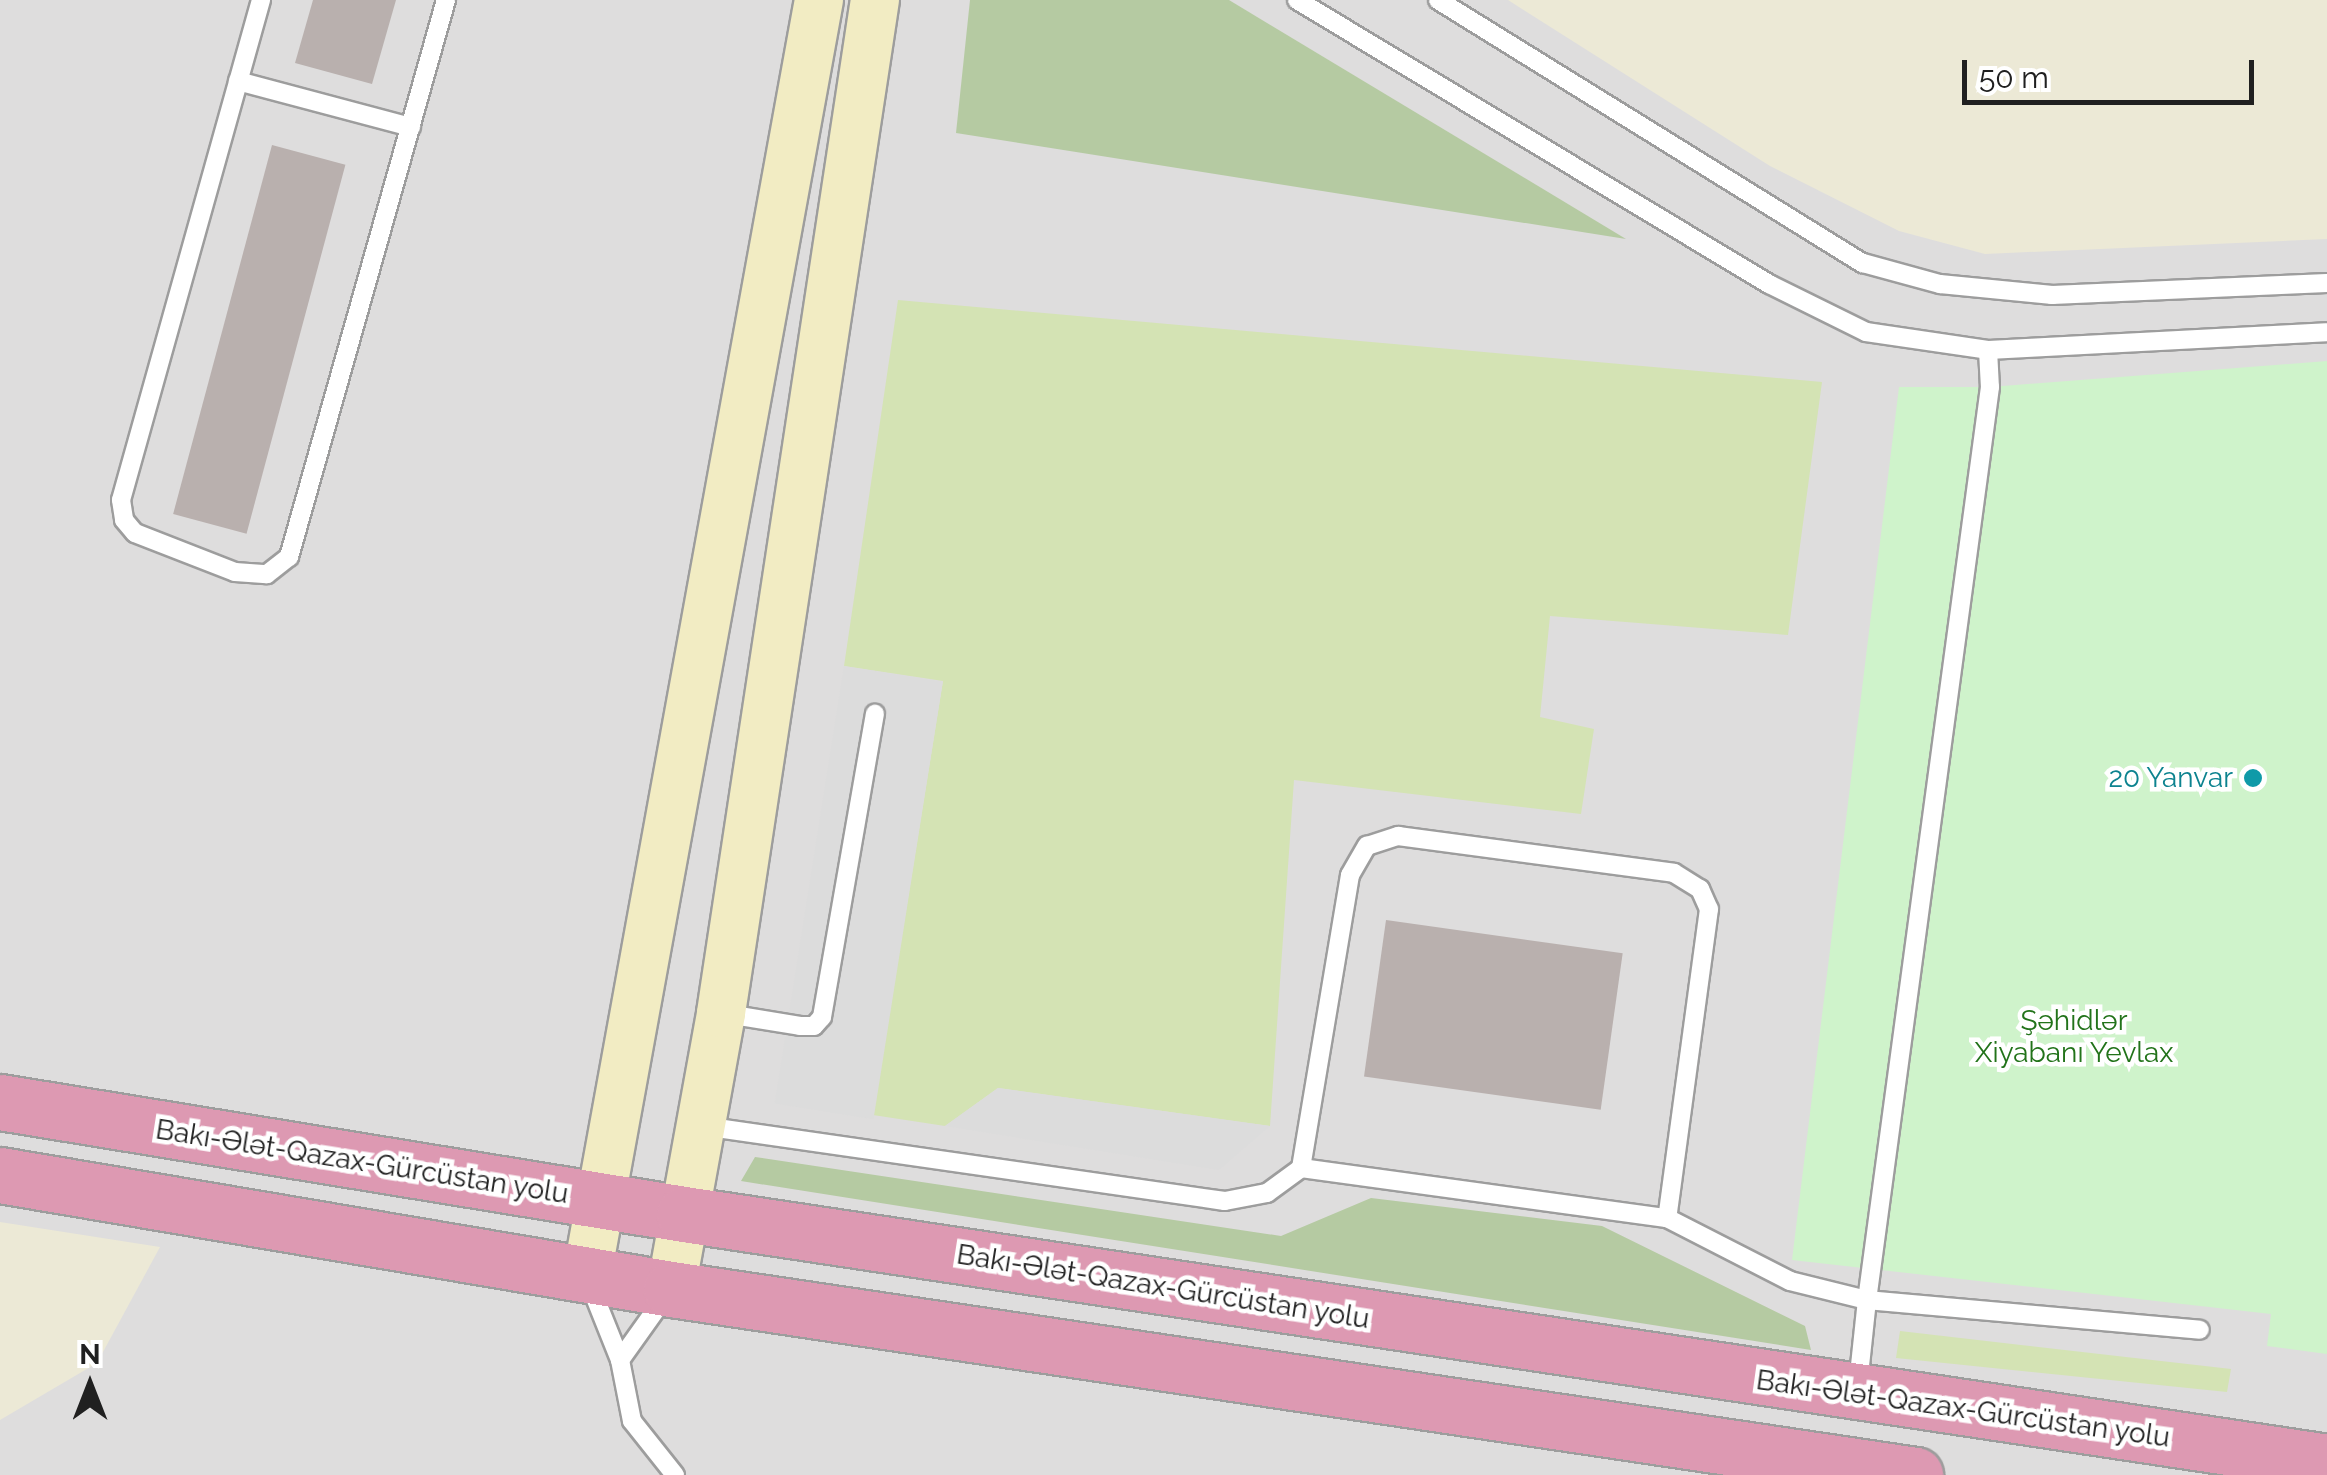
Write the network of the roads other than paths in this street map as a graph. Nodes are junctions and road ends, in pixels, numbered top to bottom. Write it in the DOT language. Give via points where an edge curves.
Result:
graph roads {
  1 [pos="261,0"];
  2 [pos="446,0"];
  3 [pos="819,0"];
  4 [pos="875,0"];
  5 [pos="1297,0"];
  6 [pos="1438,0"];
  7 [pos="238,81"];
  8 [pos="411,127"];
  9 [pos="2327,283"];
  10 [pos="2327,332"];
  11 [pos="1988,350"];
  12 [pos="875,714"];
  13 [pos="720,1013"];
  14 [pos="0,1102"];
  15 [pos="700,1126"];
  16 [pos="1301,1168"];
  17 [pos="0,1175"];
  18 [pos="600,1201"];
  19 [pos="684,1214"];
  20 [pos="1667,1218"];
  21 [pos="586,1275"];
  22 [pos="671,1289"];
  23 [pos="1867,1300"];
  24 [pos="2200,1330"];
  25 [pos="620,1360"];
  26 [pos="1857,1394"];
  27 [pos="2327,1462"];
  28 [pos="675,1475"];
  29 [pos="1915,1475"];
  1 -- 7 [label="lane"];
  2 -- 8 [label="lane"];
  3 -- 18 [label="main road"];
  4 -- 13 [label="main road"];
  5 -- 11 [label="lane" via="1769,284 1866,332"];
  6 -- 9 [label="lane" via="1863,263 1940,284 2052,295"];
  7 -- 8 [label="lane"];
  7 -- 8 [label="lane" via="121,500 134,533 236,572 266,574 289,557"];
  10 -- 11 [label="lane"];
  11 -- 23 [label="lane" via="1990,387"];
  12 -- 13 [label="lane" via="822,1017 814,1026 800,1026"];
  13 -- 15 [label="main road"];
  14 -- 18 [label="highway, Bakı-Ələt-Qazax-Gürcüstan yolu"];
  15 -- 16 [label="lane" via="1225,1201 1268,1193"];
  15 -- 19 [label="main road"];
  16 -- 20 [label="lane"];
  16 -- 20 [label="lane" via="1350,875 1367,846 1398,836 1654,870 1700,889 1710,909"];
  17 -- 21 [label="highway"];
  18 -- 19 [label="highway, Bakı-Ələt-Qazax-Gürcüstan yolu"];
  18 -- 21 [label="main road"];
  19 -- 22 [label="main road"];
  19 -- 26 [label="highway, Bakı-Ələt-Qazax-Gürcüstan yolu"];
  20 -- 23 [label="lane" via="1790,1281"];
  21 -- 22 [label="highway"];
  21 -- 25 [label="lane"];
  22 -- 25 [label="lane"];
  22 -- 29 [label="highway"];
  23 -- 24 [label="lane"];
  23 -- 26 [label="lane"];
  25 -- 28 [label="lane" via="632,1422"];
  26 -- 27 [label="highway, Bakı-Ələt-Qazax-Gürcüstan yolu"];
}
